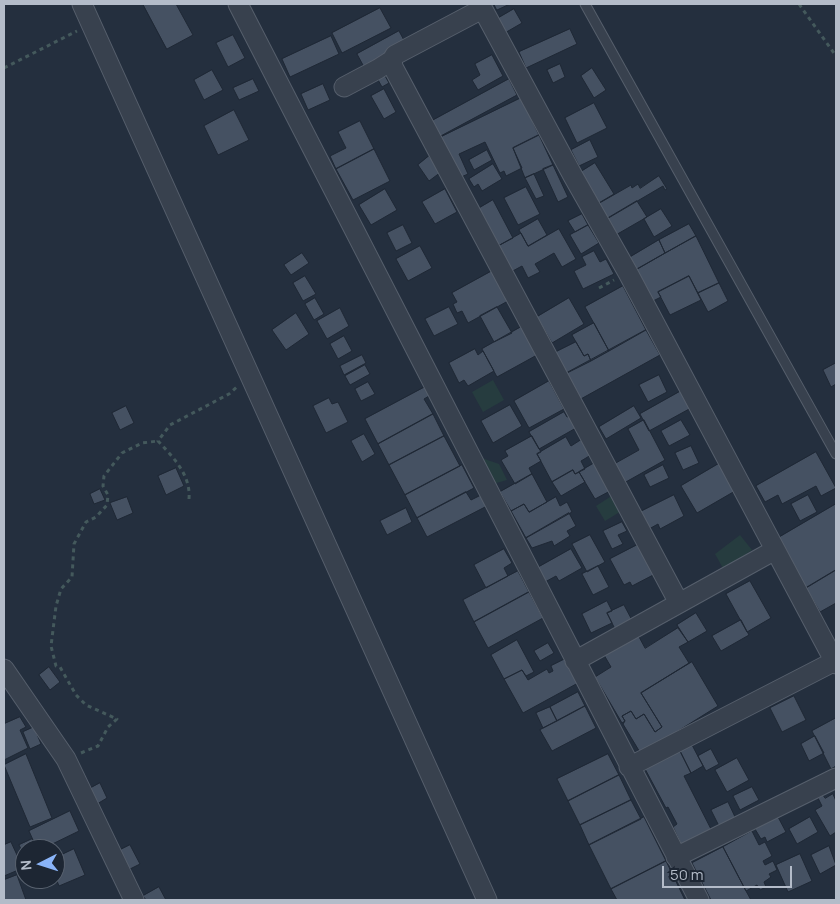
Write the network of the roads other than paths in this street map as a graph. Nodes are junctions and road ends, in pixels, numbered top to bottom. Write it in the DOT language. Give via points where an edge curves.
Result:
graph roads {
  1 [pos="82,4"];
  2 [pos="238,4"];
  3 [pos="585,4"];
  4 [pos="481,6"];
  5 [pos="392,60"];
  6 [pos="344,87"];
  7 [pos="836,454"];
  8 [pos="775,550"];
  9 [pos="679,603"];
  10 [pos="575,661"];
  11 [pos="835,662"];
  12 [pos="4,670"];
  13 [pos="629,767"];
  14 [pos="836,778"];
  15 [pos="676,857"];
  16 [pos="134,900"];
  17 [pos="487,900"];
  18 [pos="699,900"];
  1 -- 17 [label="street"];
  2 -- 10 [label="street"];
  3 -- 7 [label="lane"];
  4 -- 5 [label="street" via="395,55"];
  4 -- 8 [label="street"];
  5 -- 6 [label="street"];
  5 -- 9 [label="street"];
  8 -- 9 [label="street"];
  8 -- 11 [label="street"];
  9 -- 10 [label="street"];
  10 -- 13 [label="street"];
  11 -- 13 [label="street"];
  12 -- 16 [label="street" via="66,759"];
  13 -- 15 [label="street"];
  14 -- 15 [label="street"];
  15 -- 18 [label="street"];
}
